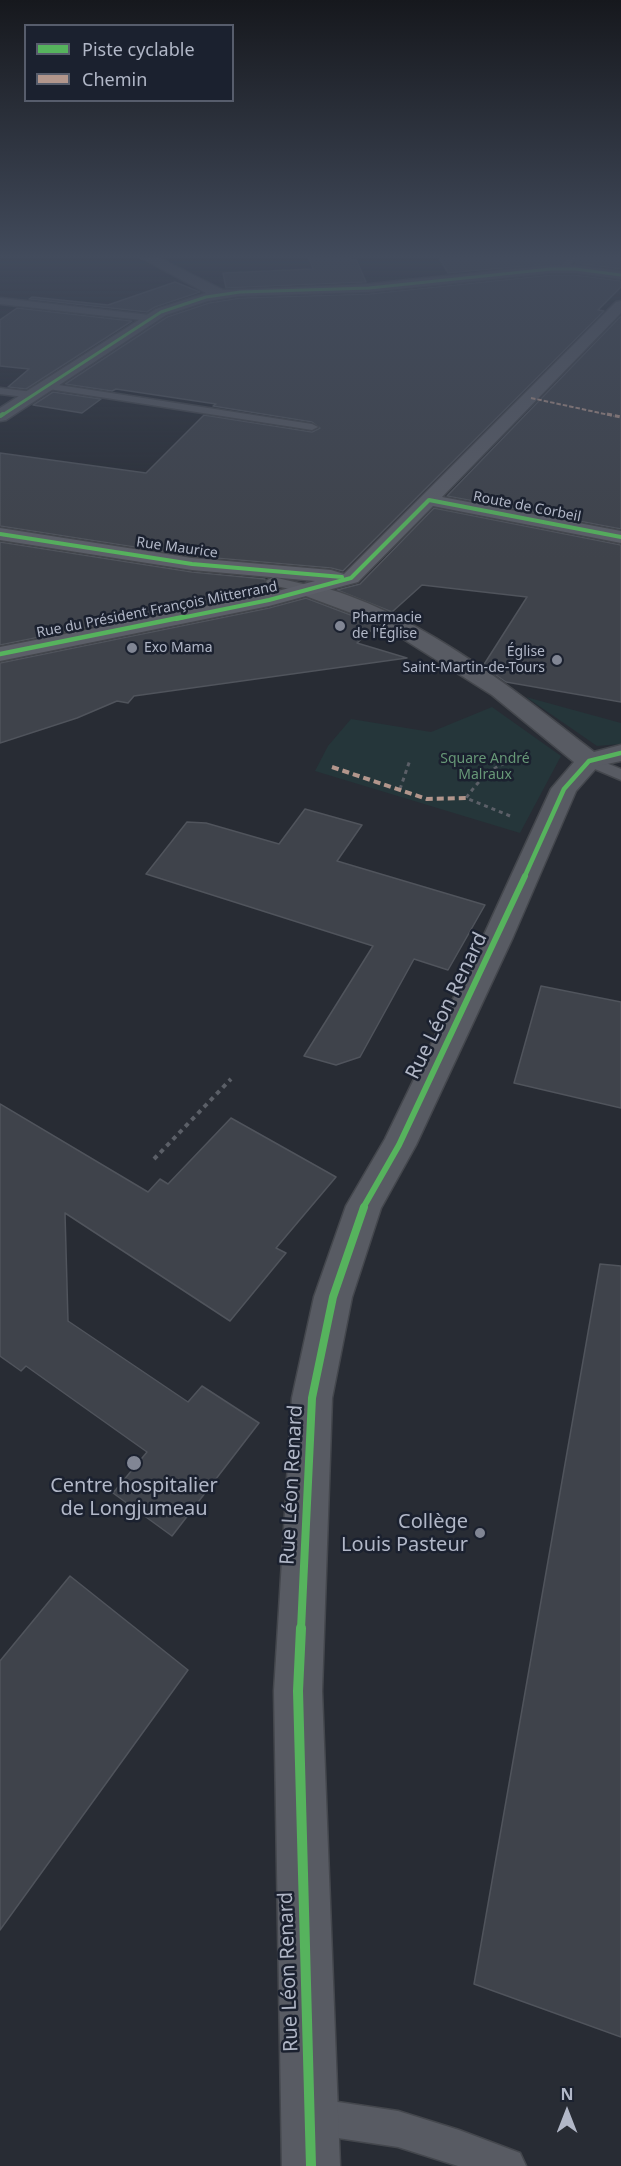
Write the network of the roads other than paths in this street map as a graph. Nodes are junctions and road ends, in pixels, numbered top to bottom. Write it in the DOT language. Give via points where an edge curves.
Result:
graph roads {
  1 [pos="91,357"];
  2 [pos="570,357"];
  3 [pos="0,391"];
  4 [pos="40,391"];
  5 [pos="0,416"];
  6 [pos="312,427"];
  7 [pos="429,500"];
  8 [pos="0,534"];
  9 [pos="621,537"];
  10 [pos="240,567"];
  11 [pos="351,578"];
  12 [pos="310,590"];
  13 [pos="271,591"];
  14 [pos="0,654"];
  15 [pos="610,763"];
  16 [pos="311,2141"];
  17 [pos="507,2166"];
  1 -- 4 [label="street"];
  2 -- 7 [label="main road, Rue du Président François Mitterrand"];
  3 -- 4 [label="lane"];
  4 -- 5 [label="street"];
  4 -- 6 [label="lane"];
  7 -- 9 [label="main road, Route de Corbeil"];
  7 -- 11 [label="main road, Rue du Président François Mitterrand"];
  8 -- 10 [label="main road, Rue Maurice" via="192,564"];
  10 -- 11 [label="main road, Rue Maurice"];
  10 -- 13 [label="main road, Rue Maurice"];
  11 -- 12 [label="main road, Rue du Président François Mitterrand"];
  12 -- 13 [label="main road, Rue du Président François Mitterrand"];
  12 -- 15 [label="street" via="386,618"];
  13 -- 14 [label="main road, Rue du Président François Mitterrand"];
  15 -- 16 [label="street, Rue Léon Renard" via="564,789 399,1145 364,1206 333,1297 312,1398 298,1691"];
  16 -- 17 [label="lane" via="398,2129"];
}
